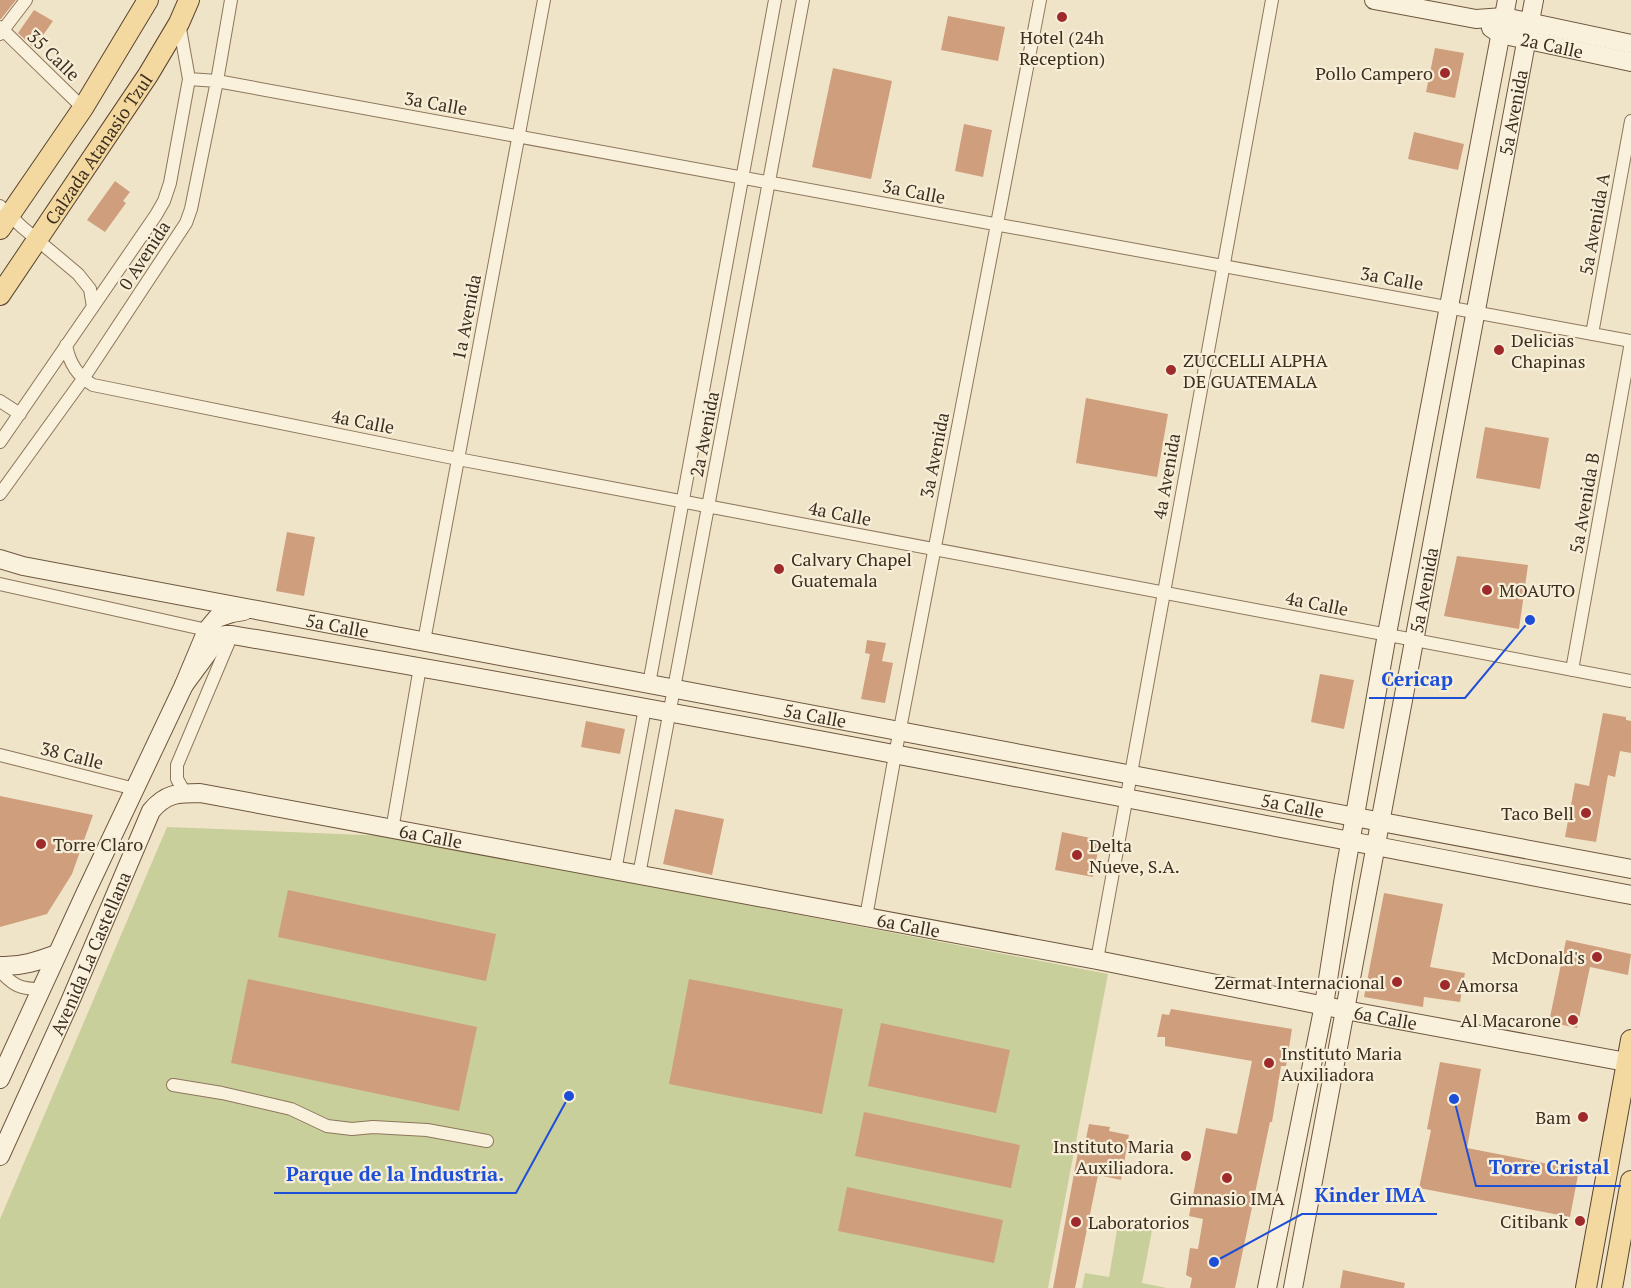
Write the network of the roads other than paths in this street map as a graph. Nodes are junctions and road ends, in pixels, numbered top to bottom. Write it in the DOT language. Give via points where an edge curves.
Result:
graph roads {
  1 [pos="26,0"];
  2 [pos="189,0"];
  3 [pos="231,0"];
  4 [pos="544,0"];
  5 [pos="775,0"];
  6 [pos="803,0"];
  7 [pos="1040,0"];
  8 [pos="1272,0"];
  9 [pos="1374,0"];
  10 [pos="1534,0"];
  11 [pos="145,2"];
  12 [pos="1504,17"];
  13 [pos="1530,22"];
  14 [pos="179,23"];
  15 [pos="1,30"];
  16 [pos="1527,40"];
  17 [pos="1631,44"];
  18 [pos="1631,62"];
  19 [pos="189,79"];
  20 [pos="217,81"];
  21 [pos="84,108"];
  22 [pos="1631,121"];
  23 [pos="518,136"];
  24 [pos="742,178"];
  25 [pos="769,182"];
  26 [pos="3,216"];
  27 [pos="997,224"];
  28 [pos="1464,227"];
  29 [pos="1490,232"];
  30 [pos="38,241"];
  31 [pos="1223,266"];
  32 [pos="0,295"];
  33 [pos="93,307"];
  34 [pos="1449,307"];
  35 [pos="1476,312"];
  36 [pos="1592,334"];
  37 [pos="1631,341"];
  38 [pos="66,345"];
  39 [pos="82,379"];
  40 [pos="0,401"];
  41 [pos="20,414"];
  42 [pos="0,442"];
  43 [pos="458,459"];
  44 [pos="0,494"];
  45 [pos="683,501"];
  46 [pos="708,506"];
  47 [pos="934,549"];
  48 [pos="0,559"];
  49 [pos="0,584"];
  50 [pos="1163,592"];
  51 [pos="255,610"];
  52 [pos="1387,634"];
  53 [pos="221,639"];
  54 [pos="1414,639"];
  55 [pos="424,641"];
  56 [pos="420,667"];
  57 [pos="1572,670"];
  58 [pos="1631,681"];
  59 [pos="650,684"];
  60 [pos="674,688"];
  61 [pos="645,708"];
  62 [pos="670,713"];
  63 [pos="899,731"];
  64 [pos="0,755"];
  65 [pos="895,755"];
  66 [pos="1130,774"];
  67 [pos="135,789"];
  68 [pos="185,793"];
  69 [pos="1126,799"];
  70 [pos="1355,817"];
  71 [pos="1380,821"];
  72 [pos="392,830"];
  73 [pos="1350,841"];
  74 [pos="1375,846"];
  75 [pos="1631,869"];
  76 [pos="615,871"];
  77 [pos="639,875"];
  78 [pos="1631,895"];
  79 [pos="866,917"];
  80 [pos="57,954"];
  81 [pos="1097,960"];
  82 [pos="0,966"];
  83 [pos="0,971"];
  84 [pos="41,989"];
  85 [pos="69,1004"];
  86 [pos="1323,1005"];
  87 [pos="1345,1010"];
  88 [pos="1631,1040"];
  89 [pos="0,1053"];
  90 [pos="1629,1063"];
  91 [pos="2,1075"];
  92 [pos="173,1085"];
  93 [pos="487,1142"];
  94 [pos="0,1156"];
  95 [pos="1631,1181"];
  96 [pos="1267,1288"];
  97 [pos="1293,1288"];
  98 [pos="1586,1288"];
  99 [pos="1612,1288"];
  1 -- 15 [label="street"];
  2 -- 14 [label="main road, Calzada Atanasio Tzul"];
  3 -- 20 [label="street, 0 Avenida"];
  4 -- 23 [label="street, 1a Avenida"];
  5 -- 24 [label="street, 2a Avenida"];
  6 -- 25 [label="street, 2a Avenida"];
  7 -- 27 [label="street, 3a Avenida"];
  8 -- 31 [label="street, 4a Avenida"];
  9 -- 12 [label="main road, 2a Calle" via="1476,19"];
  10 -- 13 [label="main road, 5a Avenida"];
  11 -- 21 [label="main road, Calzada Atanasio Tzul"];
  12 -- 13 [label="main road, 2a Calle"];
  12 -- 16 [label="main road, 2a Calle"];
  12 -- 28 [label="main road, 5a Avenida"];
  13 -- 16 [label="main road, 5a Avenida"];
  13 -- 17 [label="main road, 2a Calle"];
  14 -- 19 [label="street, 0 Avenida"];
  14 -- 30 [label="main road, Calzada Atanasio Tzul"];
  15 -- 21 [label="street, 35 Calle"];
  16 -- 18 [label="main road, 2a Calle"];
  16 -- 29 [label="main road, 5a Avenida"];
  19 -- 20 [label="street, 3a Calle"];
  19 -- 33 [label="street, 0 Avenida" via="164,201"];
  20 -- 23 [label="street, 3a Calle"];
  20 -- 39 [label="street, 0 Avenida" via="186,223"];
  21 -- 26 [label="main road, Calzada Atanasio Tzul"];
  22 -- 36 [label="street, 5a Avenida A"];
  23 -- 24 [label="street, 3a Calle"];
  23 -- 43 [label="street, 1a Avenida"];
  24 -- 25 [label="street, 3a Calle"];
  24 -- 45 [label="street, 2a Avenida"];
  25 -- 27 [label="street, 3a Calle"];
  25 -- 46 [label="street, 2a Avenida"];
  26 -- 30 [label="street"];
  27 -- 31 [label="street, 3a Calle"];
  27 -- 47 [label="street, 3a Avenida"];
  28 -- 29 [label="main road"];
  28 -- 34 [label="main road, 5a Avenida"];
  29 -- 35 [label="main road, 5a Avenida"];
  30 -- 32 [label="main road, Calzada Atanasio Tzul"];
  30 -- 33 [label="street" via="78,274 90,289"];
  31 -- 34 [label="street, 3a Calle"];
  31 -- 50 [label="street, 4a Avenida"];
  33 -- 38 [label="street, 0 Avenida"];
  34 -- 35 [label="street, 3a Calle"];
  34 -- 52 [label="main road, 5a Avenida"];
  35 -- 36 [label="street, 3a Calle"];
  35 -- 54 [label="main road, 5a Avenida"];
  36 -- 37 [label="street, 3a Calle"];
  37 -- 57 [label="street, 5a Avenida B"];
  38 -- 39 [label="street"];
  38 -- 41 [label="street, 0 Avenida"];
  39 -- 43 [label="street, 4a Calle" via="93,386"];
  39 -- 44 [label="street, 0 Avenida"];
  40 -- 41 [label="street"];
  41 -- 42 [label="street, 0 Avenida"];
  43 -- 45 [label="street, 4a Calle"];
  43 -- 55 [label="street, 1a Avenida"];
  45 -- 46 [label="street, 4a Calle"];
  45 -- 59 [label="street, 2a Avenida"];
  46 -- 47 [label="street, 4a Calle"];
  46 -- 60 [label="street, 2a Avenida"];
  47 -- 50 [label="street, 4a Calle"];
  47 -- 63 [label="street, 3a Avenida"];
  48 -- 51 [label="main road, 5a Calle"];
  49 -- 53 [label="street, 5a Calle"];
  50 -- 52 [label="street, 4a Calle"];
  50 -- 66 [label="street, 4a Avenida"];
  51 -- 53 [label="main road" via="217,618"];
  51 -- 55 [label="main road, 5a Calle"];
  52 -- 54 [label="street, 4a Calle"];
  52 -- 70 [label="main road, 5a Avenida"];
  53 -- 56 [label="main road, 5a Calle"];
  53 -- 67 [label="main road, Avenida La Castellana" via="184,685"];
  53 -- 68 [label="street" via="177,765 177,779"];
  54 -- 57 [label="street, 4a Calle"];
  54 -- 71 [label="main road, 5a Avenida"];
  55 -- 59 [label="main road, 5a Calle"];
  56 -- 61 [label="main road, 5a Calle"];
  56 -- 72 [label="street"];
  57 -- 58 [label="street, 4a Calle"];
  59 -- 60 [label="main road, 5a Calle"];
  60 -- 62 [label="street, 2a Avenida"];
  60 -- 63 [label="main road, 5a Calle"];
  61 -- 62 [label="main road, 5a Calle"];
  61 -- 76 [label="street"];
  62 -- 65 [label="main road, 5a Calle"];
  62 -- 77 [label="street, 2a Avenida"];
  63 -- 65 [label="street, 3a Avenida"];
  63 -- 66 [label="main road, 5a Calle"];
  64 -- 67 [label="street, 38 Calle"];
  65 -- 69 [label="main road, 5a Calle"];
  65 -- 79 [label="street, 3a Avenida"];
  66 -- 69 [label="street, 4a Avenida"];
  66 -- 70 [label="main road, 5a Calle"];
  67 -- 80 [label="main road, Avenida La Castellana"];
  68 -- 72 [label="main road, 6a Calle"];
  68 -- 85 [label="main road, Avenida La Castellana" via="167,797 151,811"];
  69 -- 73 [label="main road, 5a Calle"];
  69 -- 81 [label="street, 4a Avenida"];
  70 -- 71 [label="main road, 5a Calle"];
  70 -- 73 [label="main road, 5a Avenida"];
  71 -- 74 [label="main road, 5a Avenida"];
  71 -- 75 [label="main road, 5a Calle"];
  72 -- 76 [label="main road, 6a Calle"];
  73 -- 74 [label="main road, 5a Calle"];
  73 -- 86 [label="main road, 5a Avenida"];
  74 -- 78 [label="main road, 5a Calle"];
  74 -- 87 [label="main road, 5a Avenida"];
  76 -- 77 [label="main road, 6a Calle"];
  77 -- 79 [label="main road, 6a Calle"];
  79 -- 81 [label="main road, 6a Calle"];
  80 -- 82 [label="main road" via="15,967"];
  80 -- 84 [label="main road, Avenida La Castellana"];
  81 -- 86 [label="main road, 6a Calle"];
  83 -- 84 [label="street" via="20,987"];
  84 -- 85 [label="main road" via="48,985 62,988"];
  84 -- 91 [label="main road, Avenida La Castellana"];
  85 -- 94 [label="main road, Avenida La Castellana"];
  86 -- 87 [label="main road, 6a Calle"];
  86 -- 96 [label="main road, 5a Avenida"];
  87 -- 90 [label="main road, 6a Calle"];
  87 -- 97 [label="main road, 5a Avenida"];
  88 -- 90 [label="main road"];
  89 -- 91 [label="street"];
  90 -- 98 [label="main road"];
  92 -- 93 [label="street" via="291,1109 327,1126 427,1130"];
  95 -- 99 [label="main road"];
}
